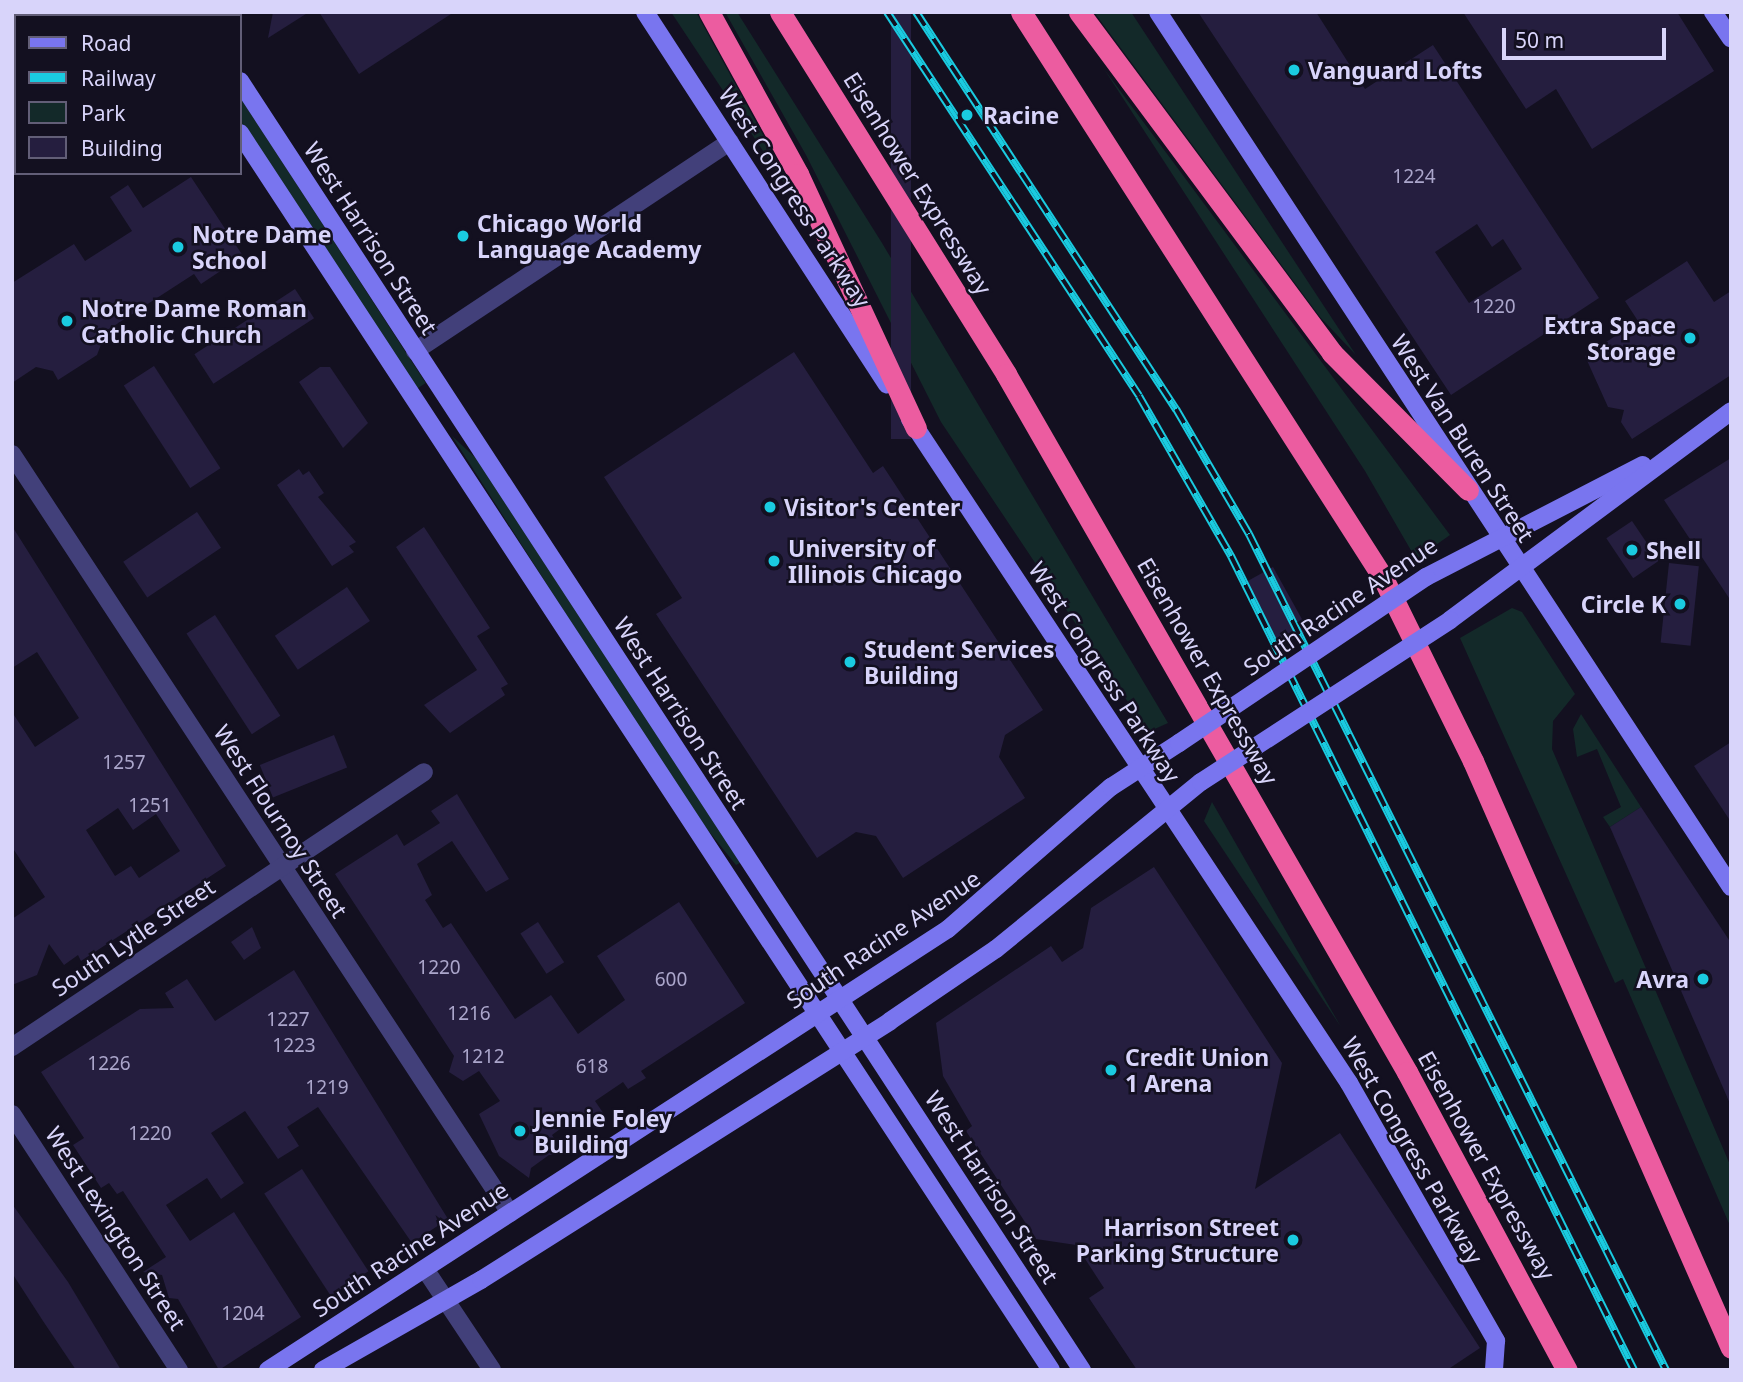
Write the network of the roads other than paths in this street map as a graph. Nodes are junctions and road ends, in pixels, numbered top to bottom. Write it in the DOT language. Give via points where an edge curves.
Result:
graph roads {
  1 [pos="645,12"];
  2 [pos="709,12"];
  3 [pos="780,12"];
  4 [pos="1021,12"];
  5 [pos="1079,12"];
  6 [pos="1158,12"];
  7 [pos="1713,12"];
  8 [pos="1731,39"];
  9 [pos="242,84"];
  10 [pos="242,136"];
  11 [pos="730,142"];
  12 [pos="415,351"];
  13 [pos="1731,411"];
  14 [pos="916,428"];
  15 [pos="12,454"];
  16 [pos="1662,457"];
  17 [pos="1468,490"];
  18 [pos="1497,535"];
  19 [pos="1520,571"];
  20 [pos="1139,768"];
  21 [pos="424,772"];
  22 [pos="1163,806"];
  23 [pos="281,867"];
  24 [pos="1731,887"];
  25 [pos="839,999"];
  26 [pos="817,1014"];
  27 [pos="865,1038"];
  28 [pos="12,1047"];
  29 [pos="842,1053"];
  30 [pos="12,1114"];
  31 [pos="19,1139"];
  32 [pos="510,1213"];
  33 [pos="425,1269"];
  34 [pos="446,1301"];
  35 [pos="1731,1348"];
  36 [pos="179,1370"];
  37 [pos="268,1370"];
  38 [pos="323,1370"];
  39 [pos="492,1370"];
  40 [pos="1051,1370"];
  41 [pos="1082,1370"];
  42 [pos="1494,1370"];
  43 [pos="1567,1370"];
  1 -- 11 [label="street, West Congress Parkway"];
  2 -- 14 [label="highway" via="798,174"];
  3 -- 43 [label="highway, Eisenhower Expressway" via="1006,374 1407,1072"];
  4 -- 35 [label="highway" via="1324,476 1388,586 1474,761"];
  5 -- 17 [label="highway" via="1332,353"];
  6 -- 17 [label="street, West Van Buren Street"];
  7 -- 8 [label="street"];
  9 -- 12 [label="street, West Harrison Street"];
  10 -- 26 [label="street"];
  11 -- 12 [label="street"];
  11 -- 14 [label="street, West Congress Parkway"];
  12 -- 25 [label="street, West Harrison Street"];
  13 -- 16 [label="street, South Racine Avenue"];
  14 -- 20 [label="street, West Congress Parkway"];
  15 -- 23 [label="street, West Flournoy Street"];
  16 -- 18 [label="street, South Racine Avenue"];
  16 -- 19 [label="street, South Racine Avenue" via="1581,528"];
  17 -- 18 [label="street, West Van Buren Street"];
  18 -- 19 [label="street, West Van Buren Street"];
  18 -- 20 [label="street, South Racine Avenue, bridge" via="1426,577"];
  19 -- 22 [label="street, South Racine Avenue, bridge"];
  19 -- 24 [label="street, West Van Buren Street"];
  20 -- 22 [label="street, West Congress Parkway"];
  20 -- 25 [label="street, South Racine Avenue" via="970,914"];
  21 -- 23 [label="street, South Lytle Street"];
  22 -- 27 [label="street, South Racine Avenue" via="996,949"];
  22 -- 42 [label="street, West Congress Parkway" via="1349,1083 1496,1341"];
  23 -- 28 [label="street, South Lytle Street"];
  23 -- 32 [label="street, West Flournoy Street"];
  25 -- 26 [label="street, South Racine Avenue"];
  25 -- 27 [label="street, West Harrison Street"];
  26 -- 29 [label="street"];
  26 -- 32 [label="street, South Racine Avenue"];
  27 -- 29 [label="street, South Racine Avenue"];
  27 -- 41 [label="street, West Harrison Street"];
  29 -- 34 [label="street, South Racine Avenue"];
  29 -- 40 [label="street"];
  30 -- 31 [label="street, West Lexington Street"];
  31 -- 36 [label="street, West Lexington Street"];
  32 -- 33 [label="street, South Racine Avenue"];
  33 -- 34 [label="street"];
  33 -- 37 [label="street, South Racine Avenue"];
  34 -- 38 [label="street, South Racine Avenue"];
  34 -- 39 [label="street"];
}
